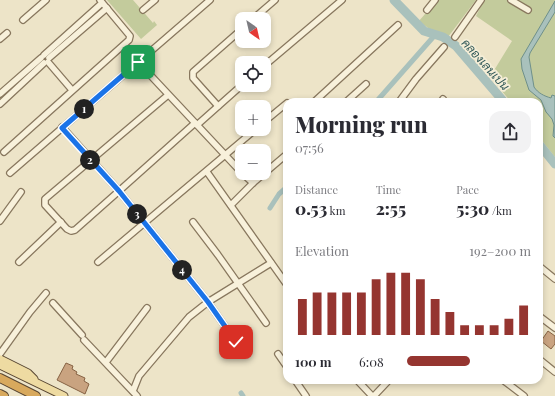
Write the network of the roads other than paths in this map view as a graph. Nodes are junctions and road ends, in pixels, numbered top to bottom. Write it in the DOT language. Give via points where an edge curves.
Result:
graph roads {
  1 [pos="46,0"];
  2 [pos="155,0"];
  3 [pos="210,0"];
  4 [pos="275,0"];
  5 [pos="342,0"];
  6 [pos="435,0"];
  7 [pos="481,0"];
  8 [pos="511,0"];
  9 [pos="103,4"];
  10 [pos="144,10"];
  11 [pos="427,10"];
  12 [pos="528,10"];
  13 [pos="261,12"];
  14 [pos="23,20"];
  15 [pos="398,25"];
  16 [pos="7,33"];
  17 [pos="235,35"];
  18 [pos="455,37"];
  19 [pos="0,38"];
  20 [pos="444,47"];
  21 [pos="45,59"];
  22 [pos="271,60"];
  23 [pos="138,62"];
  24 [pos="366,84"];
  25 [pos="72,90"];
  26 [pos="235,91"];
  27 [pos="0,94"];
  28 [pos="168,95"];
  29 [pos="318,98"];
  30 [pos="350,98"];
  31 [pos="401,98"];
  32 [pos="0,104"];
  33 [pos="218,106"];
  34 [pos="283,107"];
  35 [pos="271,116"];
  36 [pos="196,124"];
  37 [pos="62,128"];
  38 [pos="248,136"];
  39 [pos="4,152"];
  40 [pos="225,155"];
  41 [pos="283,157"];
  42 [pos="91,161"];
  43 [pos="235,166"];
  44 [pos="207,172"];
  45 [pos="10,173"];
  46 [pos="250,180"];
  47 [pos="253,183"];
  48 [pos="119,191"];
  49 [pos="21,192"];
  50 [pos="231,205"];
  51 [pos="0,221"];
  52 [pos="61,222"];
  53 [pos="193,222"];
  54 [pos="143,223"];
  55 [pos="19,262"];
  56 [pos="98,262"];
  57 [pos="271,263"];
  58 [pos="543,269"];
  59 [pos="555,279"];
  60 [pos="283,280"];
  61 [pos="238,283"];
  62 [pos="46,293"];
  63 [pos="208,302"];
  64 [pos="53,303"];
  65 [pos="148,308"];
  66 [pos="543,319"];
  67 [pos="266,323"];
  68 [pos="555,328"];
  69 [pos="236,342"];
  70 [pos="0,354"];
  71 [pos="278,354"];
  72 [pos="0,359"];
  73 [pos="283,361"];
  74 [pos="106,362"];
  75 [pos="543,362"];
  76 [pos="0,365"];
  77 [pos="555,372"];
  78 [pos="0,378"];
  79 [pos="40,384"];
  80 [pos="298,384"];
  81 [pos="361,384"];
  82 [pos="385,384"];
  83 [pos="508,384"];
  84 [pos="132,391"];
  85 [pos="0,394"];
  86 [pos="4,396"];
  87 [pos="36,396"];
  88 [pos="64,396"];
  89 [pos="137,396"];
  90 [pos="306,396"];
  91 [pos="373,396"];
  92 [pos="524,396"];
  1 -- 14 [label="street"];
  2 -- 10 [label="street"];
  3 -- 23 [label="street"];
  4 -- 13 [label="street"];
  5 -- 22 [label="street"];
  6 -- 11 [label="street"];
  7 -- 18 [label="street"];
  8 -- 12 [label="street"];
  9 -- 21 [label="street"];
  9 -- 25 [label="street" via="130,38"];
  15 -- 29 [label="street"];
  16 -- 19 [label="street"];
  17 -- 33 [label="street" via="193,72 194,78"];
  20 -- 31 [label="street"];
  21 -- 25 [label="street"];
  21 -- 27 [label="street"];
  21 -- 32 [label="street"];
  23 -- 28 [label="street"];
  23 -- 37 [label="street"];
  24 -- 30 [label="street"];
  25 -- 39 [label="street"];
  26 -- 33 [label="street"];
  28 -- 36 [label="street"];
  28 -- 42 [label="street"];
  33 -- 36 [label="street"];
  34 -- 35 [label="street"];
  36 -- 40 [label="street"];
  36 -- 48 [label="street"];
  37 -- 42 [label="street"];
  37 -- 45 [label="street"];
  38 -- 40 [label="street"];
  40 -- 43 [label="street"];
  40 -- 44 [label="street"];
  41 -- 47 [label="street"];
  42 -- 48 [label="street"];
  42 -- 52 [label="street" via="45,199 45,205"];
  44 -- 50 [label="street"];
  44 -- 54 [label="street"];
  46 -- 47 [label="street"];
  47 -- 50 [label="street"];
  48 -- 52 [label="street" via="75,230 67,229"];
  48 -- 54 [label="street"];
  49 -- 51 [label="street"];
  50 -- 57 [label="street"];
  52 -- 55 [label="street"];
  53 -- 61 [label="street"];
  54 -- 56 [label="street"];
  54 -- 63 [label="street"];
  57 -- 60 [label="street"];
  57 -- 61 [label="street"];
  58 -- 59 [label="street"];
  61 -- 63 [label="street"];
  61 -- 67 [label="street"];
  62 -- 70 [label="street"];
  63 -- 69 [label="street"];
  63 -- 84 [label="street" via="189,317 138,376"];
  64 -- 74 [label="street"];
  65 -- 74 [label="street"];
  66 -- 68 [label="street"];
  71 -- 73 [label="street"];
  72 -- 79 [label="main road" via="28,373"];
  74 -- 84 [label="street"];
  75 -- 77 [label="street"];
  76 -- 79 [label="main road"];
  78 -- 87 [label="highway"];
  79 -- 88 [label="main road"];
  80 -- 90 [label="street"];
  81 -- 91 [label="street"];
  82 -- 91 [label="street"];
  83 -- 92 [label="street"];
  84 -- 89 [label="street"];
  85 -- 86 [label="highway"];
}
